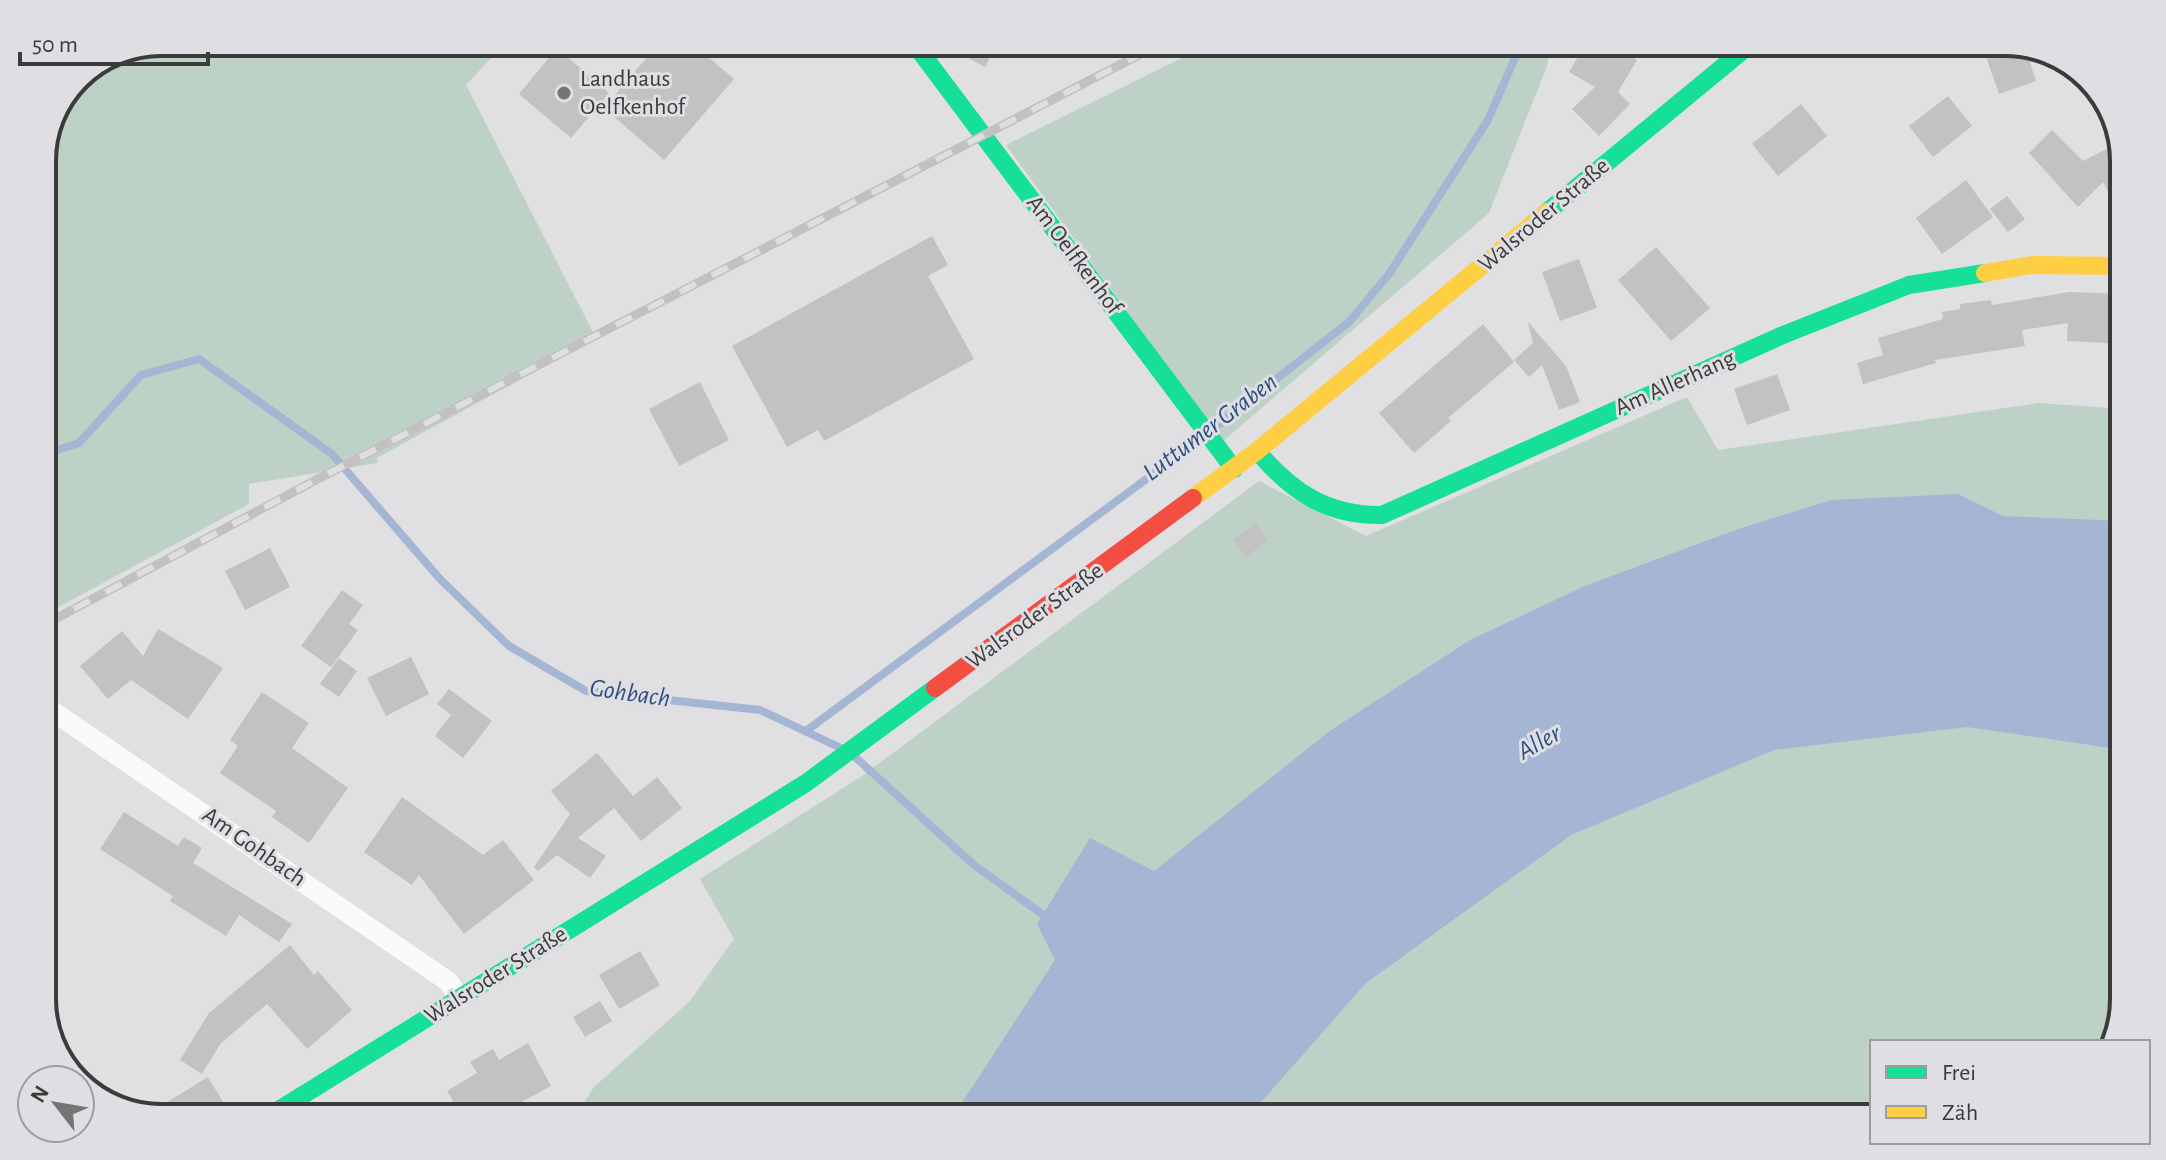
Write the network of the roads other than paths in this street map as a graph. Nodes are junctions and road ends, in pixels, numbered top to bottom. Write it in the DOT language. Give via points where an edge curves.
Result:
graph roads {
  1 [pos="923,56"];
  2 [pos="1736,56"];
  3 [pos="2110,266"];
  4 [pos="1257,451"];
  5 [pos="1234,469"];
  6 [pos="56,714"];
  7 [pos="459,998"];
  8 [pos="289,1104"];
  1 -- 5 [label="main road, Am Oelfkenhof"];
  2 -- 4 [label="main road, Walsroder Straße"];
  3 -- 4 [label="main road, Am Allerhang" via="2032,265 1909,285 1783,335 1382,515 1345,515 1304,499"];
  4 -- 5 [label="main road, Walsroder Straße"];
  5 -- 7 [label="main road, Walsroder Straße" via="806,783"];
  6 -- 7 [label="street, Am Gohbach" via="449,982"];
  7 -- 8 [label="main road, Walsroder Straße"];
}
